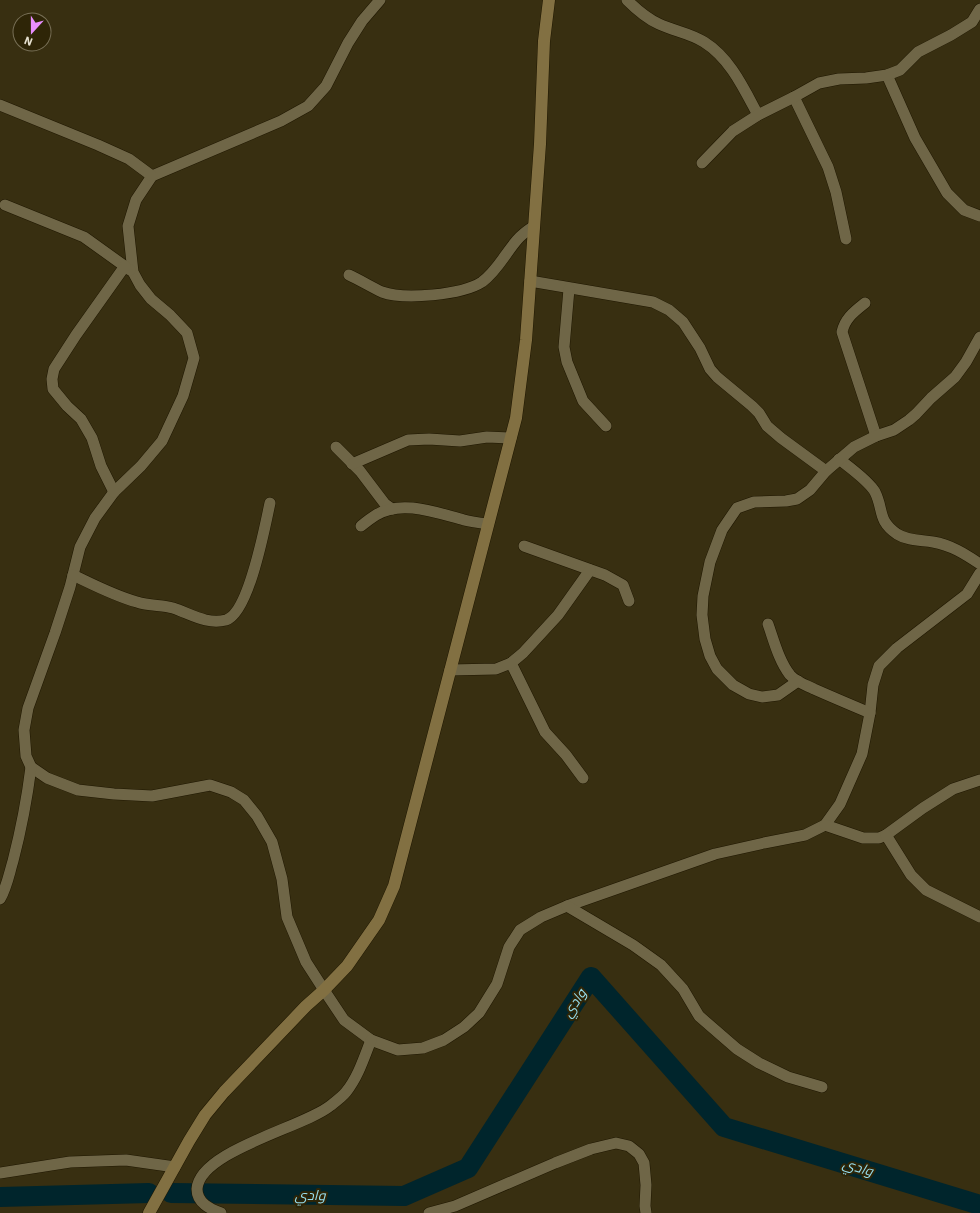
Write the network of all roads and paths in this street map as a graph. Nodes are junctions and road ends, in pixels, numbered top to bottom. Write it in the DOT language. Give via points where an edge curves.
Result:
graph roads {
  1 [pos="380,0"];
  2 [pos="549,0"];
  3 [pos="627,0"];
  4 [pos="980,9"];
  5 [pos="887,75"];
  6 [pos="794,97"];
  7 [pos="0,105"];
  8 [pos="758,115"];
  9 [pos="702,163"];
  10 [pos="152,176"];
  11 [pos="5,205"];
  12 [pos="980,216"];
  13 [pos="534,226"];
  14 [pos="846,239"];
  15 [pos="129,269"];
  16 [pos="349,275"];
  17 [pos="530,282"];
  18 [pos="569,288"];
  19 [pos="865,303"];
  20 [pos="980,337"];
  21 [pos="606,426"];
  22 [pos="876,436"];
  23 [pos="511,438"];
  24 [pos="336,447"];
  25 [pos="839,459"];
  26 [pos="352,464"];
  27 [pos="826,471"];
  28 [pos="114,492"];
  29 [pos="270,503"];
  30 [pos="392,509"];
  31 [pos="488,524"];
  32 [pos="361,526"];
  33 [pos="524,546"];
  34 [pos="980,564"];
  35 [pos="590,570"];
  36 [pos="980,573"];
  37 [pos="73,575"];
  38 [pos="629,601"];
  39 [pos="768,624"];
  40 [pos="511,663"];
  41 [pos="450,670"];
  42 [pos="798,682"];
  43 [pos="870,713"];
  44 [pos="31,767"];
  45 [pos="583,778"];
  46 [pos="980,780"];
  47 [pos="825,825"];
  48 [pos="886,835"];
  49 [pos="0,899"];
  50 [pos="567,906"];
  51 [pos="980,916"];
  52 [pos="324,990"];
  53 [pos="371,1040"];
  54 [pos="822,1087"];
  55 [pos="175,1167"];
  56 [pos="0,1173"];
  57 [pos="149,1213"];
  58 [pos="221,1213"];
  59 [pos="429,1213"];
  60 [pos="646,1213"];
  1 -- 10 [label="street" via="358,27 326,86 308,106"];
  2 -- 13 [label="main road" via="544,41"];
  3 -- 8 [label="street" via="657,24 695,37 720,55 739,80"];
  4 -- 5 [label="street" via="972,22 918,52 900,70"];
  5 -- 6 [label="street" via="818,83"];
  5 -- 12 [label="street" via="915,138 947,193 964,210"];
  6 -- 8 [label="street"];
  6 -- 14 [label="street" via="828,167"];
  7 -- 10 [label="street" via="129,159"];
  8 -- 9 [label="street" via="733,131"];
  10 -- 15 [label="street" via="136,200 128,226"];
  11 -- 15 [label="street" via="84,237"];
  13 -- 16 [label="street" via="518,239 500,265 481,282 462,291 403,296 383,292"];
  13 -- 17 [label="main road"];
  15 -- 28 [label="street" via="76,335 54,369 52,379 53,389 81,419 92,438 101,466"];
  15 -- 28 [label="street" via="151,299 187,333 194,358 183,396 162,441"];
  17 -- 18 [label="street"];
  17 -- 23 [label="main road" via="526,340"];
  18 -- 21 [label="street" via="564,347 567,362 583,401"];
  18 -- 27 [label="street" via="653,302 669,310 683,322 717,377 752,406 767,426"];
  19 -- 22 [label="street" via="844,323 842,332"];
  20 -- 22 [label="street" via="955,377 916,414 894,430"];
  22 -- 25 [label="street" via="854,447"];
  23 -- 26 [label="street" via="487,437 460,441 408,440"];
  23 -- 31 [label="main road"];
  24 -- 26 [label="street"];
  25 -- 27 [label="street"];
  25 -- 34 [label="street" via="874,492 882,518 898,535 957,549"];
  26 -- 30 [label="street"];
  27 -- 42 [label="street" via="810,490 798,499 754,502 737,508 722,530 710,562 703,596 704,639 717,669 734,685 749,694 762,697 778,695"];
  28 -- 37 [label="street" via="95,518 80,547"];
  29 -- 37 [label="street" via="260,551 248,587 238,610 228,620 205,621 171,608 138,603"];
  30 -- 31 [label="street" via="414,508"];
  30 -- 32 [label="street" via="377,514"];
  31 -- 41 [label="main road"];
  33 -- 35 [label="street"];
  35 -- 38 [label="street" via="623,585"];
  35 -- 40 [label="street" via="558,615"];
  36 -- 43 [label="street" via="967,594 897,648 879,666 873,685"];
  37 -- 44 [label="street" via="28,708 24,730 26,756"];
  39 -- 42 [label="street" via="787,670"];
  40 -- 41 [label="street" via="496,669"];
  40 -- 45 [label="street" via="545,732"];
  41 -- 52 [label="main road" via="394,886 379,920 347,966"];
  42 -- 43 [label="street"];
  43 -- 47 [label="street" via="862,754 840,804"];
  44 -- 49 [label="street" via="26,806 6,885"];
  44 -- 52 [label="street" via="47,778 78,790 152,796 210,785 231,792 244,800 272,842 282,879 287,917 306,962"];
  46 -- 48 [label="street" via="953,789"];
  47 -- 48 [label="street" via="863,838 879,838"];
  47 -- 50 [label="street" via="805,835 715,854"];
  48 -- 51 [label="street" via="911,875 926,890"];
  50 -- 53 [label="street" via="541,917 520,930 509,947 497,984 479,1014 464,1027 444,1040 423,1048 398,1050"];
  50 -- 54 [label="street" via="634,945 661,965 683,989 699,1016 737,1049 758,1063 788,1077"];
  52 -- 53 [label="street" via="344,1020"];
  52 -- 55 [label="main road" via="224,1092 205,1115"];
  53 -- 58 [label="street" via="356,1076 345,1093 329,1107 244,1146 214,1164 204,1174 197,1187 197,1194 205,1205"];
  55 -- 56 [label="street" via="126,1160 70,1162"];
  55 -- 57 [label="main road"];
  59 -- 60 [label="street" via="455,1206 591,1149 616,1143 629,1146 639,1154 644,1163"];
}
